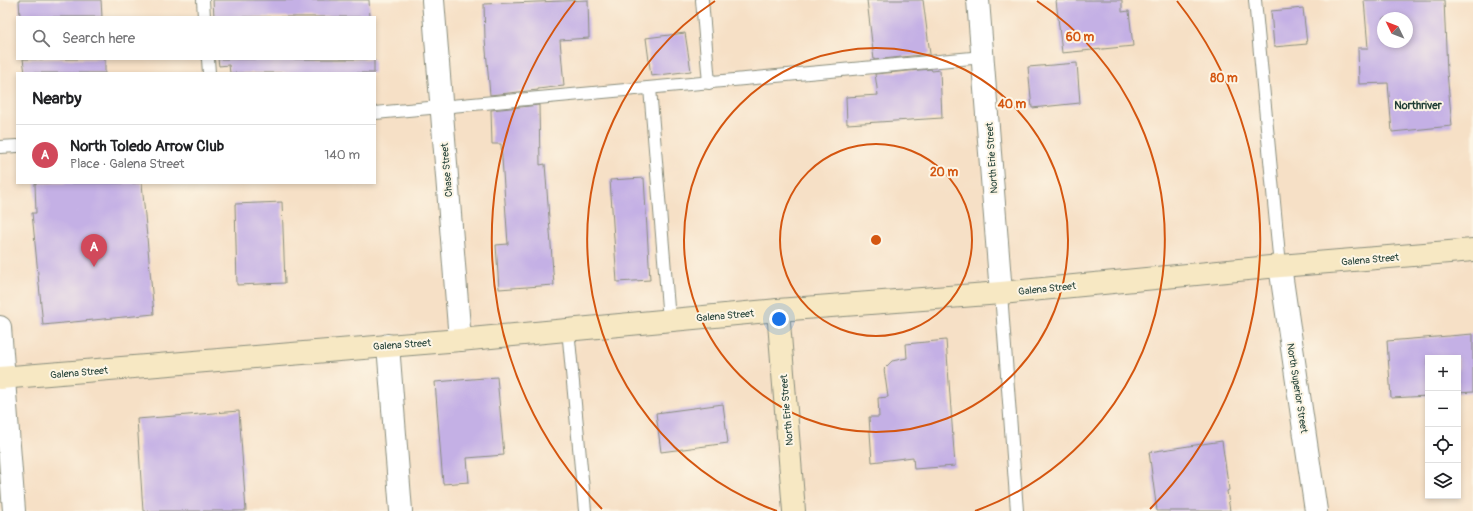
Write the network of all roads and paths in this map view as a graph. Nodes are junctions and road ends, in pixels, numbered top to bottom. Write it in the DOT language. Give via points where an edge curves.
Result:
graph roads {
  1 [pos="203,0"];
  2 [pos="433,0"];
  3 [pos="702,0"];
  4 [pos="978,0"];
  5 [pos="1256,0"];
  6 [pos="204,16"];
  7 [pos="983,57"];
  8 [pos="208,60"];
  9 [pos="209,72"];
  10 [pos="709,82"];
  11 [pos="650,88"];
  12 [pos="441,107"];
  13 [pos="376,113"];
  14 [pos="16,146"];
  15 [pos="0,147"];
  16 [pos="1473,250"];
  17 [pos="1280,266"];
  18 [pos="1001,293"];
  19 [pos="778,310"];
  20 [pos="670,320"];
  21 [pos="0,327"];
  22 [pos="568,329"];
  23 [pos="460,340"];
  24 [pos="388,345"];
  25 [pos="2,378"];
  26 [pos="14,511"];
  27 [pos="401,511"];
  28 [pos="585,511"];
  29 [pos="794,511"];
  30 [pos="1017,511"];
  31 [pos="1316,511"];
  1 -- 6 [label="lane"];
  2 -- 12 [label="street, Chase Street"];
  3 -- 10 [label="lane"];
  4 -- 7 [label="street, North Erie Street"];
  5 -- 17 [label="lane"];
  7 -- 10 [label="lane"];
  7 -- 18 [label="street, North Erie Street"];
  8 -- 9 [label="lane"];
  10 -- 11 [label="lane"];
  11 -- 12 [label="lane"];
  11 -- 20 [label="lane"];
  12 -- 13 [label="lane"];
  12 -- 23 [label="street, Chase Street"];
  14 -- 15 [label="lane"];
  16 -- 17 [label="main road, Galena Street"];
  17 -- 18 [label="main road, Galena Street"];
  17 -- 31 [label="street, North Superior Street"];
  18 -- 19 [label="main road, Galena Street"];
  18 -- 30 [label="lane"];
  19 -- 20 [label="main road, Galena Street"];
  19 -- 29 [label="main road, North Erie Street"];
  20 -- 22 [label="main road, Galena Street"];
  21 -- 25 [label="street"];
  22 -- 23 [label="main road, Galena Street"];
  22 -- 28 [label="lane"];
  23 -- 24 [label="main road, Galena Street"];
  24 -- 25 [label="main road, Galena Street"];
  24 -- 27 [label="street"];
  25 -- 26 [label="street"];
}
